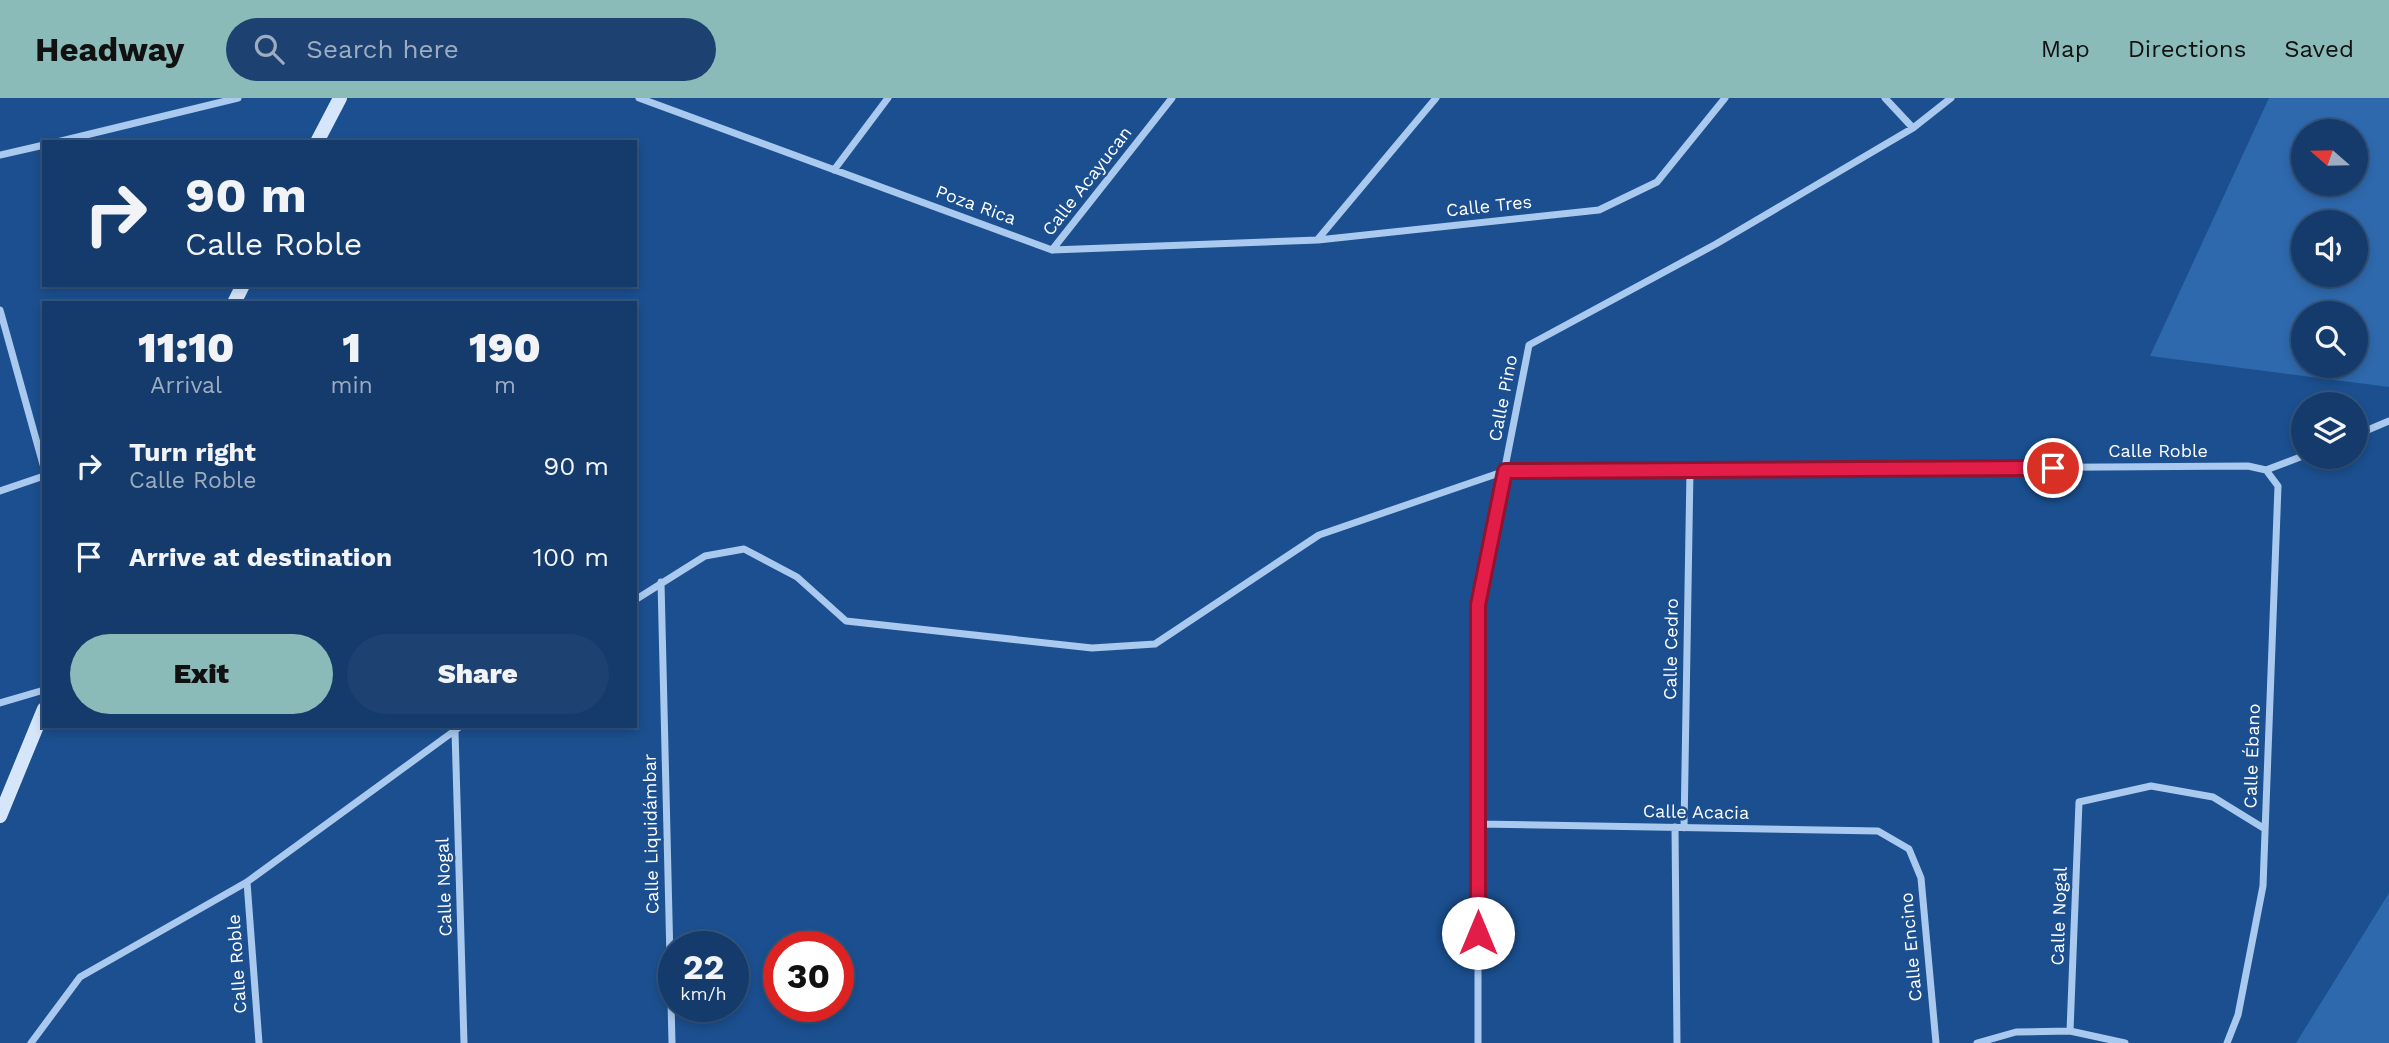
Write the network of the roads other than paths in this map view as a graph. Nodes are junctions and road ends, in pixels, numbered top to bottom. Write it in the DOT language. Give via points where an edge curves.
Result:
graph roads {
  1 [pos="238,98"];
  2 [pos="340,98"];
  3 [pos="639,98"];
  4 [pos="888,98"];
  5 [pos="1172,98"];
  6 [pos="1436,98"];
  7 [pos="1725,98"];
  8 [pos="1885,98"];
  9 [pos="1951,98"];
  10 [pos="1913,128"];
  11 [pos="65,140"];
  12 [pos="318,140"];
  13 [pos="42,146"];
  14 [pos="0,156"];
  15 [pos="834,170"];
  16 [pos="1318,240"];
  17 [pos="1052,250"];
  18 [pos="0,310"];
  19 [pos="2389,421"];
  20 [pos="2368,430"];
  21 [pos="42,461"];
  22 [pos="2291,461"];
  23 [pos="1690,470"];
  24 [pos="2266,470"];
  25 [pos="1505,471"];
  26 [pos="42,477"];
  27 [pos="0,491"];
  28 [pos="661,582"];
  29 [pos="637,599"];
  30 [pos="42,691"];
  31 [pos="0,703"];
  32 [pos="42,714"];
  33 [pos="458,729"];
  34 [pos="0,816"];
  35 [pos="1478,824"];
  36 [pos="1675,827"];
  37 [pos="1684,828"];
  38 [pos="2265,829"];
  39 [pos="1909,849"];
  40 [pos="247,882"];
  41 [pos="2070,1031"];
  42 [pos="31,1043"];
  43 [pos="259,1043"];
  44 [pos="464,1043"];
  45 [pos="672,1043"];
  46 [pos="1478,1043"];
  47 [pos="1676,1043"];
  48 [pos="1936,1043"];
  49 [pos="1977,1043"];
  50 [pos="2125,1043"];
  51 [pos="2227,1043"];
  1 -- 11 [label="street"];
  2 -- 12 [label="street"];
  3 -- 15 [label="street, Poza Rica"];
  4 -- 15 [label="street"];
  5 -- 17 [label="street, Calle Acayucan"];
  6 -- 16 [label="street"];
  7 -- 16 [label="street, Calle Tres" via="1657,182 1599,210"];
  8 -- 10 [label="street"];
  9 -- 10 [label="street"];
  10 -- 25 [label="street, Calle Pino" via="1716,244 1529,345"];
  13 -- 14 [label="street"];
  15 -- 17 [label="street, Poza Rica"];
  16 -- 17 [label="street, Poza Rica"];
  18 -- 21 [label="street"];
  19 -- 20 [label="street"];
  22 -- 24 [label="street, Calle Roble"];
  23 -- 24 [label="street, Calle Roble" via="2248,466"];
  23 -- 25 [label="street, Calle Roble"];
  23 -- 37 [label="street, Calle Cedro"];
  24 -- 38 [label="street, Calle Ébano" via="2278,486"];
  25 -- 28 [label="street, Calle Roble" via="1319,536 1155,644 1092,648 846,621 797,577 744,549 705,556"];
  25 -- 35 [label="street, Calle Pino" via="1478,605"];
  26 -- 27 [label="street"];
  28 -- 29 [label="street"];
  28 -- 45 [label="street, Calle Liquidámbar"];
  30 -- 31 [label="street"];
  32 -- 34 [label="street"];
  33 -- 40 [label="street"];
  33 -- 44 [label="street, Calle Nogal"];
  35 -- 36 [label="street, Calle Acacia"];
  35 -- 46 [label="street, Calle Pino"];
  36 -- 37 [label="street, Calle Acacia"];
  36 -- 47 [label="street"];
  37 -- 39 [label="street, Calle Acacia" via="1878,831"];
  38 -- 41 [label="street, Calle Nogal" via="2214,797 2151,786 2079,802"];
  38 -- 51 [label="street, Calle Ébano" via="2263,886 2238,1015"];
  39 -- 48 [label="street, Calle Encino" via="1921,878"];
  40 -- 42 [label="street" via="80,977"];
  40 -- 43 [label="street, Calle Roble"];
  41 -- 49 [label="street" via="2016,1032"];
  41 -- 50 [label="street"];
}
